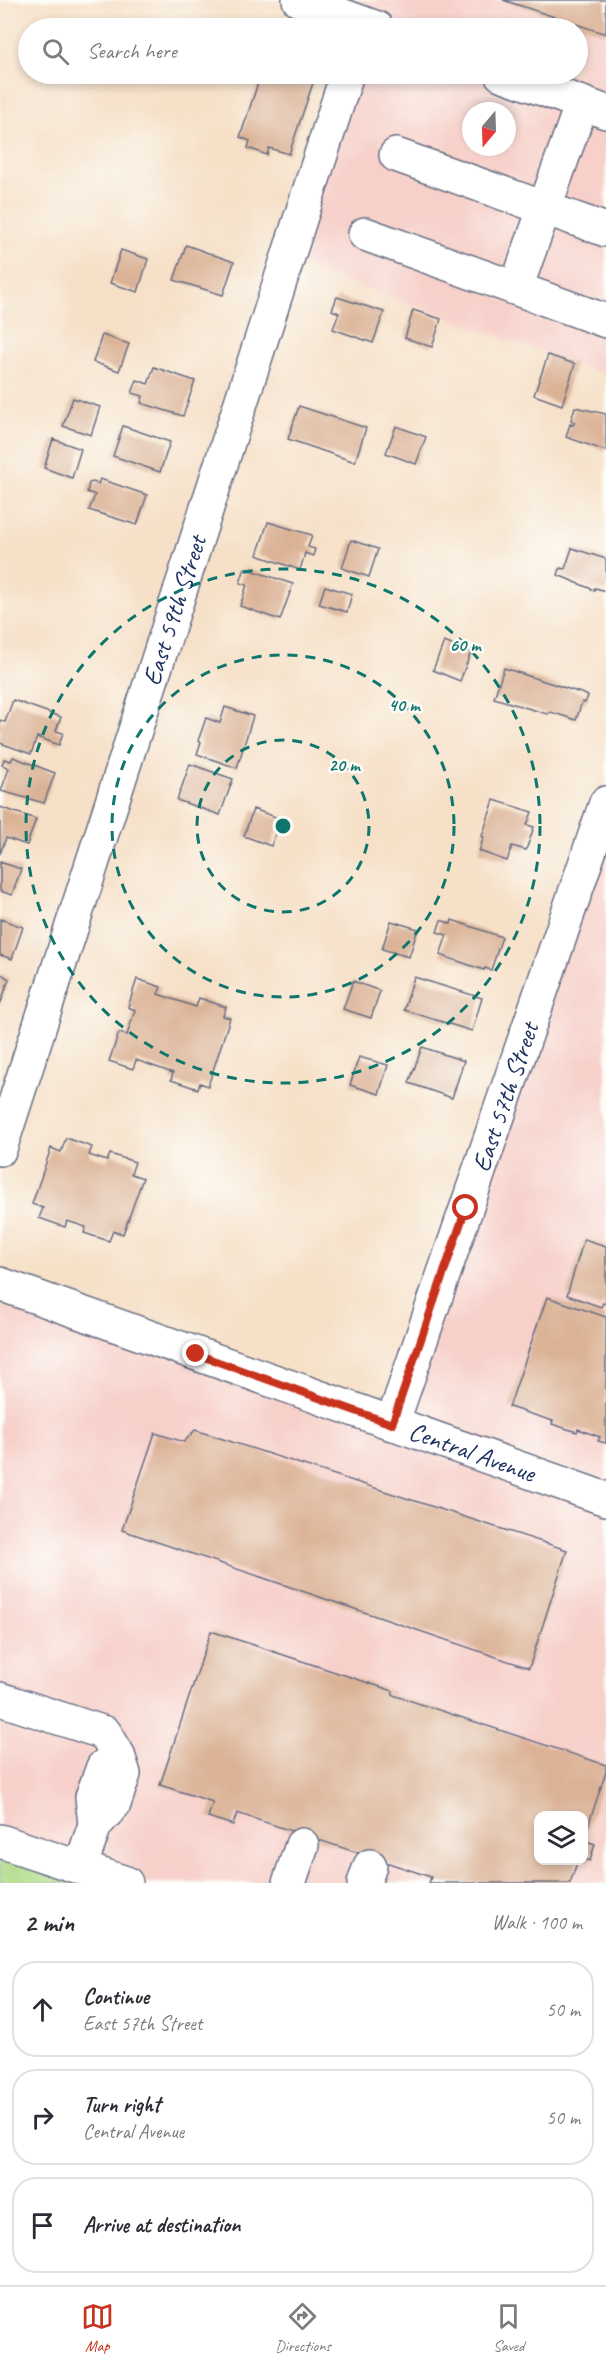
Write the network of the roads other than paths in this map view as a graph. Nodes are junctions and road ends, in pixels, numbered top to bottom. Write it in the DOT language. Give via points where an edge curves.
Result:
graph roads {
  1 [pos="299,0"];
  2 [pos="344,18"];
  3 [pos="344,84"];
  4 [pos="529,84"];
  5 [pos="594,107"];
  6 [pos="396,155"];
  7 [pos="544,209"];
  8 [pos="606,230"];
  9 [pos="365,234"];
  10 [pos="516,288"];
  11 [pos="606,321"];
  12 [pos="606,803"];
  13 [pos="8,1093"];
  14 [pos="0,1149"];
  15 [pos="0,1284"];
  16 [pos="392,1424"];
  17 [pos="606,1499"];
  18 [pos="0,1699"];
  19 [pos="0,1841"];
  20 [pos="302,1845"];
  21 [pos="80,1868"];
  22 [pos="126,1883"];
  23 [pos="289,1883"];
  1 -- 2 [label="street"];
  3 -- 13 [label="street, East 59th Street"];
  4 -- 5 [label="street"];
  5 -- 7 [label="street"];
  6 -- 7 [label="street"];
  7 -- 8 [label="street"];
  7 -- 10 [label="street"];
  9 -- 10 [label="street"];
  10 -- 11 [label="street"];
  12 -- 16 [label="street, East 57th Street"];
  13 -- 14 [label="street, East 59th Street"];
  15 -- 16 [label="street, Central Avenue"];
  16 -- 17 [label="street, Central Avenue"];
  18 -- 21 [label="street" via="105,1733 118,1755 124,1774 114,1804 95,1826"];
  19 -- 21 [label="street"];
  20 -- 23 [label="street"];
  21 -- 22 [label="street"];
}
